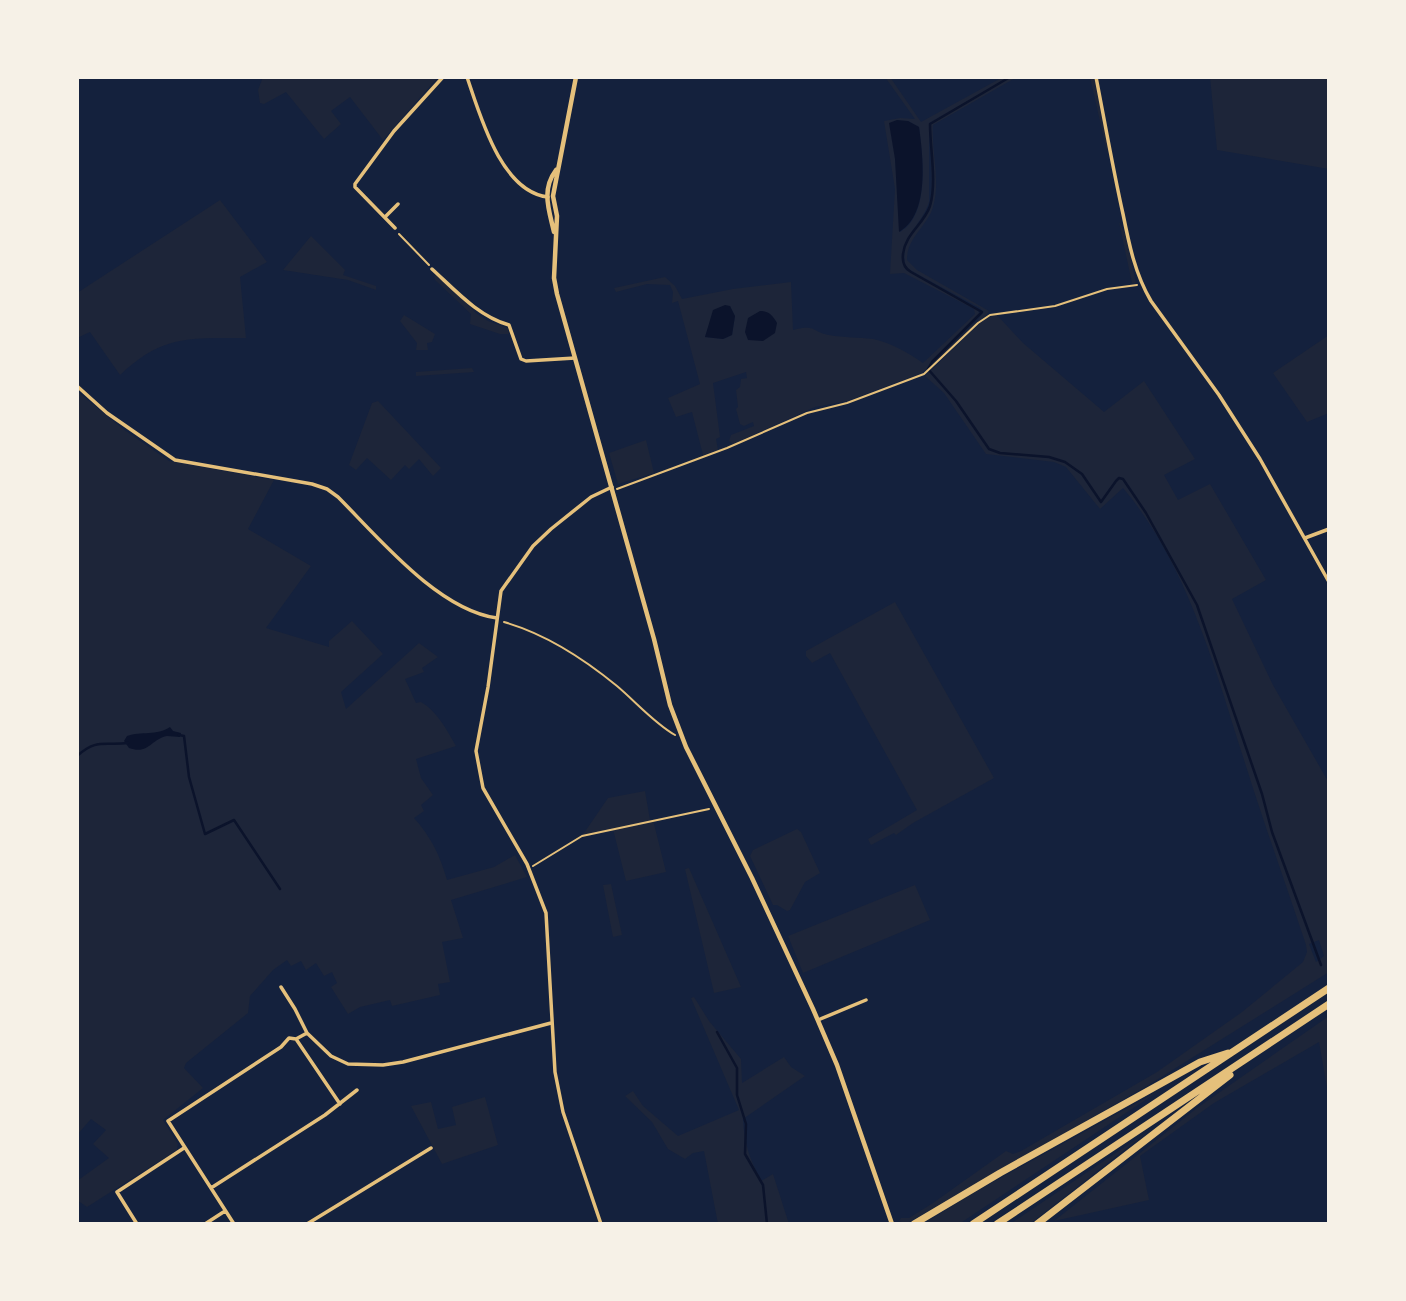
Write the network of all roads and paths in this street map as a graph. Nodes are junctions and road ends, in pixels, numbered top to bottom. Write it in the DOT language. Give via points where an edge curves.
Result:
graph roads {
  1 [pos="443,77"];
  2 [pos="467,77"];
  3 [pos="576,77"];
  4 [pos="1096,77"];
  5 [pos="556,170"];
  6 [pos="553,196"];
  7 [pos="546,197"];
  8 [pos="398,204"];
  9 [pos="385,217"];
  10 [pos="395,228"];
  11 [pos="555,236"];
  12 [pos="432,269"];
  13 [pos="1141,285"];
  14 [pos="576,358"];
  15 [pos="77,386"];
  16 [pos="612,489"];
  17 [pos="1329,529"];
  18 [pos="1305,538"];
  19 [pos="1329,582"];
  20 [pos="497,618"];
  21 [pos="682,736"];
  22 [pos="716,807"];
  23 [pos="529,869"];
  24 [pos="281,987"];
  25 [pos="1329,988"];
  26 [pos="866,1000"];
  27 [pos="1329,1004"];
  28 [pos="818,1020"];
  29 [pos="551,1023"];
  30 [pos="307,1033"];
  31 [pos="296,1039"];
  32 [pos="1238,1049"];
  33 [pos="1243,1062"];
  34 [pos="357,1090"];
  35 [pos="340,1104"];
  36 [pos="184,1148"];
  37 [pos="431,1148"];
  38 [pos="211,1188"];
  39 [pos="225,1211"];
  40 [pos="137,1224"];
  41 [pos="205,1224"];
  42 [pos="234,1224"];
  43 [pos="307,1224"];
  44 [pos="601,1224"];
  45 [pos="891,1224"];
  46 [pos="915,1224"];
  47 [pos="973,1224"];
  48 [pos="997,1224"];
  49 [pos="1037,1224"];
  1 -- 9 [label="street" via="394,131 355,184"];
  2 -- 7 [label="street" via="485,131 500,158 518,182"];
  3 -- 5 [label="street"];
  4 -- 13 [label="street"];
  5 -- 6 [label="street"];
  5 -- 7 [label="street"];
  6 -- 7 [label="street"];
  6 -- 11 [label="street"];
  7 -- 11 [label="street"];
  8 -- 9 [label="street"];
  9 -- 10 [label="street"];
  10 -- 12 [label="path"];
  11 -- 14 [label="street" via="554,278"];
  12 -- 14 [label="street" via="482,313 509,325 521,359"];
  13 -- 16 [label="path" via="1107,289 1055,306 990,314 924,374 847,403 807,412 727,449"];
  13 -- 18 [label="street" via="1219,395"];
  14 -- 16 [label="street"];
  15 -- 20 [label="street" via="175,460 327,489 433,588 467,610"];
  16 -- 20 [label="street" via="591,497 533,546 502,591"];
  16 -- 21 [label="street"];
  17 -- 18 [label="street"];
  18 -- 19 [label="street"];
  20 -- 21 [label="path" via="569,651 673,735"];
  20 -- 23 [label="street" via="477,737 478,768 483,788"];
  21 -- 22 [label="street"];
  22 -- 23 [label="path" via="582,836"];
  22 -- 28 [label="street"];
  23 -- 29 [label="street" via="546,913"];
  24 -- 30 [label="street"];
  25 -- 32 [label="highway"];
  26 -- 28 [label="street"];
  27 -- 33 [label="highway"];
  28 -- 45 [label="street"];
  29 -- 30 [label="street" via="383,1065 348,1064 323,1050"];
  29 -- 44 [label="street" via="563,1112"];
  30 -- 31 [label="street"];
  31 -- 35 [label="street"];
  31 -- 36 [label="street" via="289,1038 168,1121"];
  32 -- 46 [label="highway" via="1200,1062"];
  32 -- 47 [label="highway"];
  33 -- 48 [label="highway"];
  33 -- 49 [label="highway"];
  34 -- 35 [label="street"];
  35 -- 38 [label="street"];
  36 -- 38 [label="street"];
  36 -- 40 [label="street" via="117,1192"];
  37 -- 43 [label="street"];
  38 -- 39 [label="street"];
  39 -- 41 [label="street"];
  39 -- 42 [label="street"];
}
